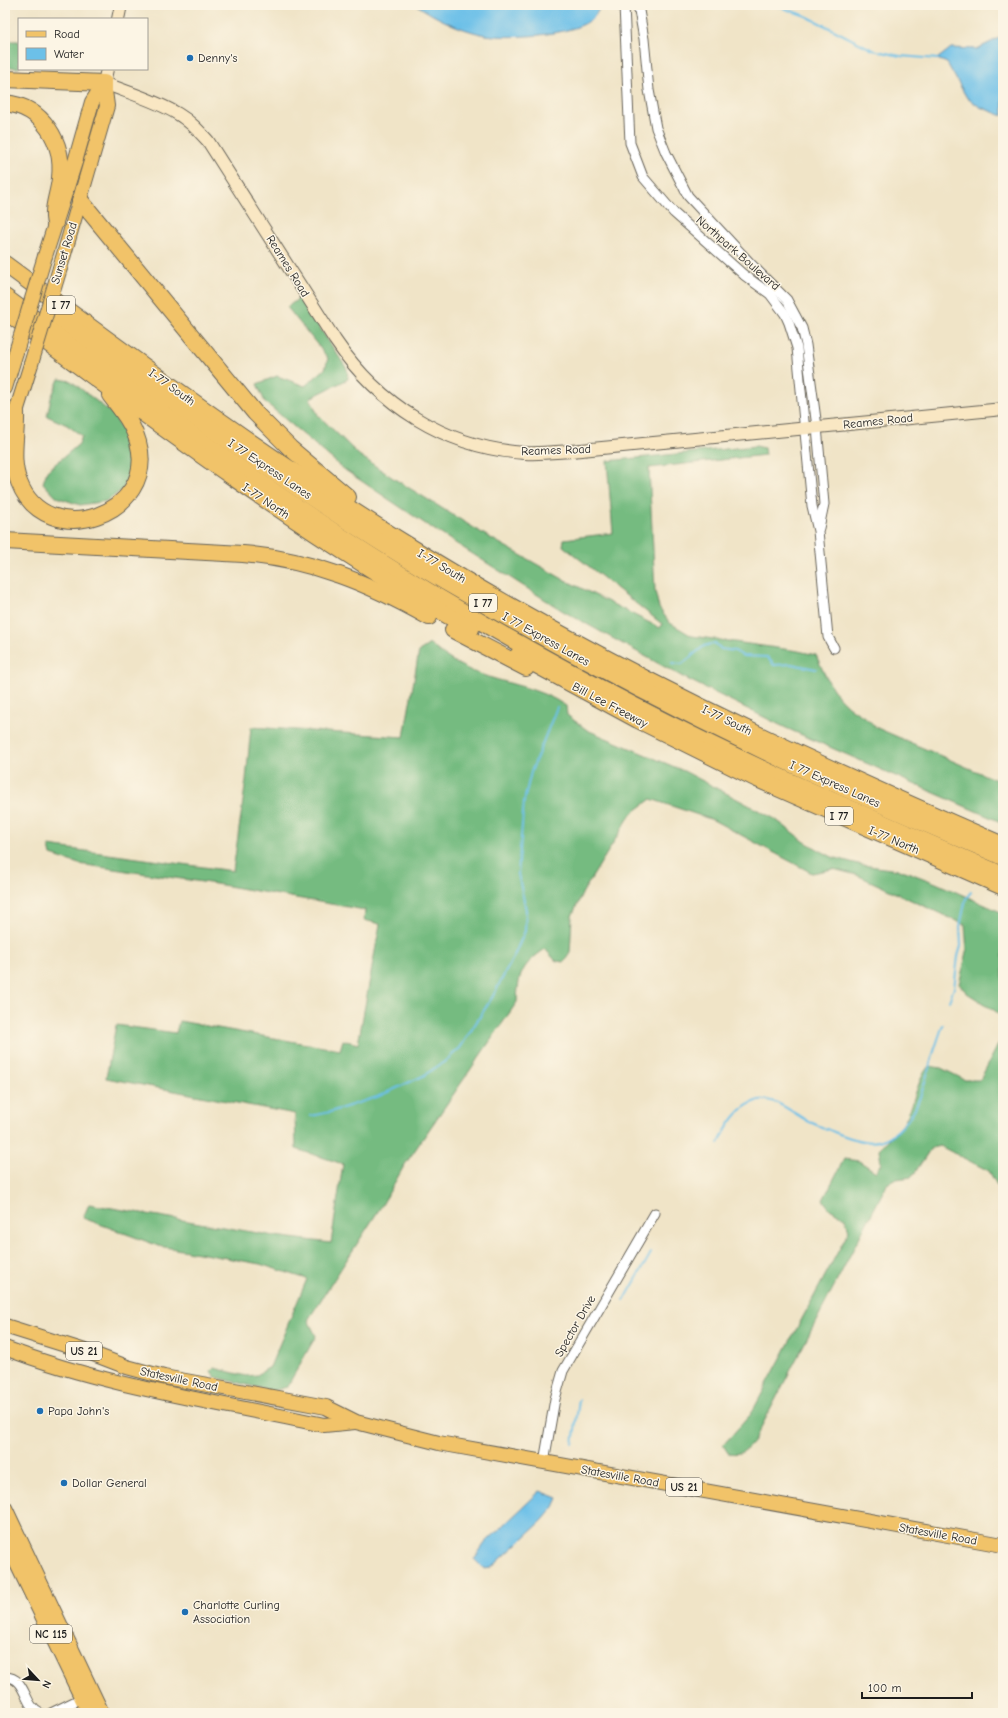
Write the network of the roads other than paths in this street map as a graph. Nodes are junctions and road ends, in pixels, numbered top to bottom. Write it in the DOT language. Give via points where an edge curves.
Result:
graph roads {
  1 [pos="121,5"];
  2 [pos="624,5"];
  3 [pos="638,5"];
  4 [pos="118,18"];
  5 [pos="106,76"];
  6 [pos="5,79"];
  7 [pos="5,103"];
  8 [pos="80,200"];
  9 [pos="55,223"];
  10 [pos="5,264"];
  11 [pos="5,278"];
  12 [pos="5,297"];
  13 [pos="5,311"];
  14 [pos="97,380"];
  15 [pos="5,388"];
  16 [pos="1003,409"];
  17 [pos="16,412"];
  18 [pos="811,428"];
  19 [pos="5,442"];
  20 [pos="7,543"];
  21 [pos="412,548"];
  22 [pos="834,648"];
  23 [pos="542,668"];
  24 [pos="678,740"];
  25 [pos="1003,845"];
  26 [pos="1003,857"];
  27 [pos="1003,875"];
  28 [pos="1003,887"];
  29 [pos="655,1213"];
  30 [pos="5,1326"];
  31 [pos="5,1348"];
  32 [pos="164,1377"];
  33 [pos="160,1391"];
  34 [pos="356,1422"];
  35 [pos="544,1462"];
  36 [pos="5,1508"];
  37 [pos="5,1539"];
  38 [pos="1003,1545"];
  39 [pos="14,1554"];
  40 [pos="5,1677"];
  41 [pos="82,1698"];
  42 [pos="40,1713"];
  43 [pos="51,1713"];
  44 [pos="89,1713"];
  45 [pos="102,1713"];
  1 -- 4 [label="main road"];
  2 -- 18 [label="street, Northpark Boulevard" via="630,143 643,177 674,213 744,275 770,294 785,314 797,348"];
  3 -- 18 [label="street, Northpark Boulevard" via="648,90 656,128 666,153 688,196 778,290 794,311 805,338"];
  5 -- 6 [label="highway"];
  5 -- 8 [label="main road, Sunset Road" via="107,106"];
  5 -- 9 [label="main road, Sunset Road" via="92,102"];
  5 -- 18 [label="main road, Reames Road" via="178,114 191,123 208,141 352,364 387,399 436,430 495,449 540,453"];
  7 -- 9 [label="highway" via="20,106 38,117 55,138 60,167 59,188 53,215"];
  8 -- 17 [label="main road, Sunset Road, bridge"];
  8 -- 21 [label="highway" via="272,431 308,465"];
  9 -- 15 [label="main road, Sunset Road, bridge"];
  10 -- 21 [label="highway, I-77 South / I 77" via="230,428 331,497"];
  11 -- 26 [label="highway, I 77 Express Lanes / I 77" via="260,464 451,585 564,649 723,731 855,793"];
  12 -- 27 [label="highway, I 77 Express Lanes / I 77" via="178,425 286,500 364,551 477,619 596,685 715,746 848,808"];
  13 -- 14 [label="highway, I-77 North / I 77"];
  14 -- 17 [label="highway" via="133,429 140,456 139,470 132,488 120,503 103,514 84,520 64,519 44,511 26,496 15,468"];
  14 -- 23 [label="highway, I-77 North / I 77" via="321,537 430,605"];
  16 -- 18 [label="main road, Reames Road"];
  17 -- 19 [label="main road, Sunset Road"];
  18 -- 22 [label="street, Northpark Boulevard" via="811,500 818,531 828,637"];
  20 -- 23 [label="highway" via="243,554 296,562 341,574 371,586 524,668"];
  21 -- 25 [label="highway, I-77 South / I 77" via="563,635 695,705 846,777"];
  23 -- 24 [label="highway, Bill Lee Freeway / I 77"];
  24 -- 28 [label="highway, I-77 North / I 77" via="797,798"];
  29 -- 35 [label="street, Spector Drive" via="564,1371 555,1399"];
  30 -- 32 [label="main road, Statesville Road / US 21"];
  31 -- 33 [label="main road, Statesville Road / US 21" via="82,1373"];
  32 -- 33 [label="main road"];
  32 -- 34 [label="main road, Statesville Road / US 21" via="326,1407"];
  33 -- 34 [label="main road, Statesville Road / US 21" via="324,1425"];
  34 -- 35 [label="main road, Statesville Road / US 21" via="439,1443"];
  35 -- 38 [label="main road, Statesville Road / US 21"];
  36 -- 39 [label="main road, NC 115"];
  37 -- 39 [label="main road, NC 115"];
  39 -- 41 [label="main road, NC 115"];
  39 -- 45 [label="main road, NC 115"];
  40 -- 42 [label="street" via="19,1682 32,1708"];
  41 -- 43 [label="street"];
  41 -- 44 [label="main road, NC 115"];
}
